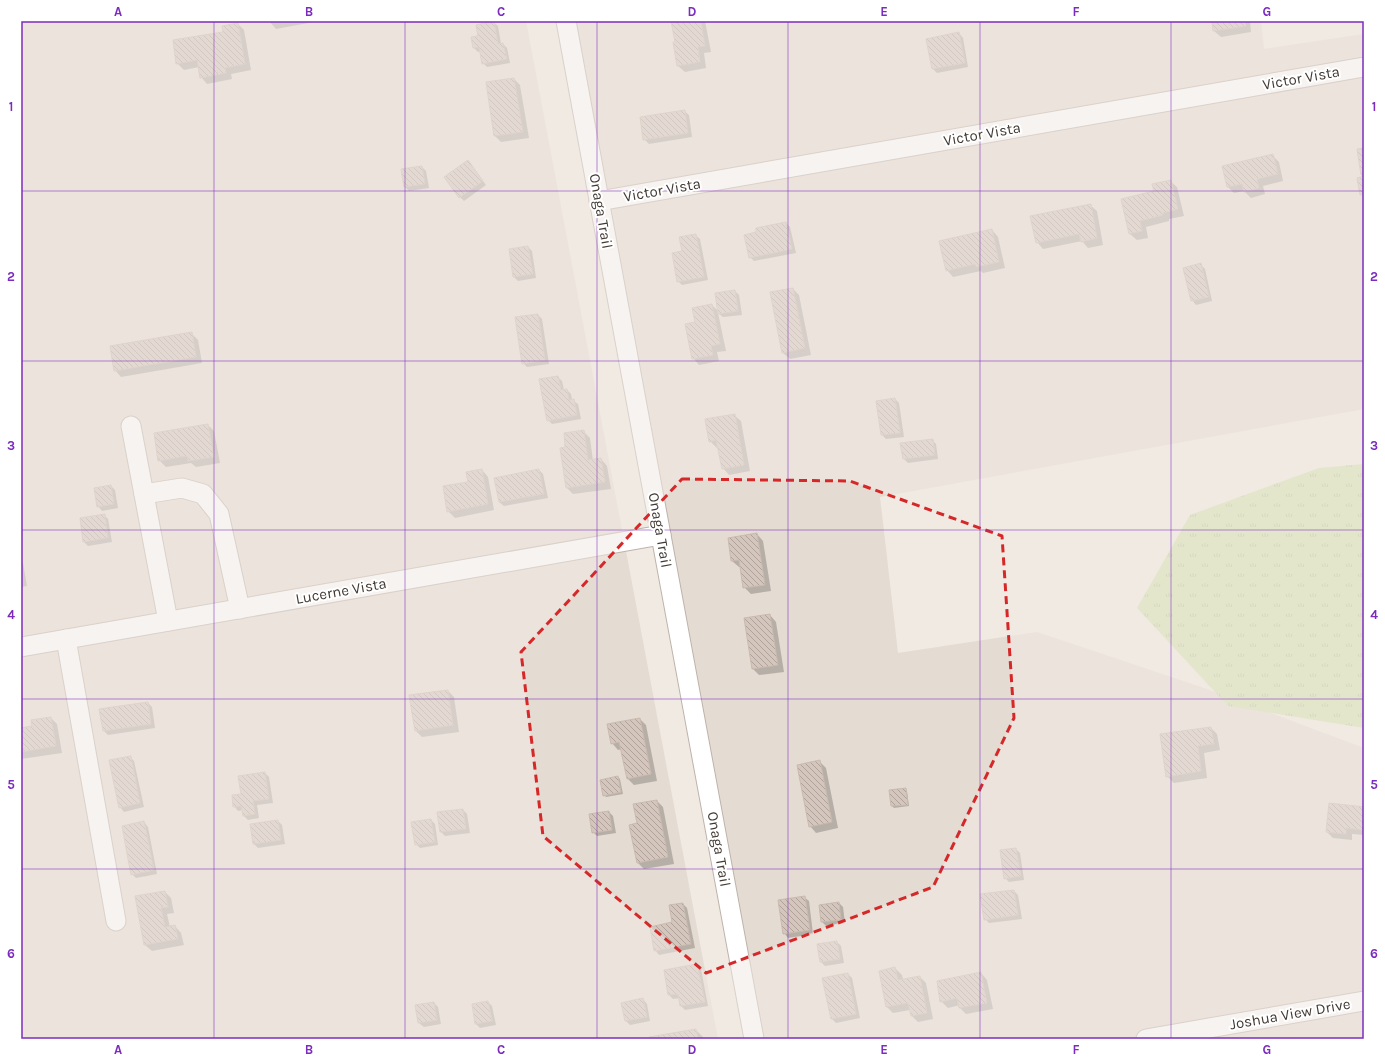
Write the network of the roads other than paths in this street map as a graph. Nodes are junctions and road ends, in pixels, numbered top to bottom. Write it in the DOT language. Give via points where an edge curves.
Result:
graph roads {
  1 [pos="566,21"];
  2 [pos="1364,67"];
  3 [pos="599,201"];
  4 [pos="131,426"];
  5 [pos="144,494"];
  6 [pos="661,535"];
  7 [pos="240,609"];
  8 [pos="168,621"];
  9 [pos="66,639"];
  10 [pos="21,647"];
  11 [pos="116,921"];
  12 [pos="1364,1001"];
  13 [pos="754,1039"];
  14 [pos="1146,1039"];
  1 -- 3 [label="street, Onaga Trail"];
  2 -- 3 [label="street, Victor Vista"];
  3 -- 6 [label="street, Onaga Trail"];
  4 -- 5 [label="street"];
  5 -- 7 [label="street" via="182,488 203,494 219,514"];
  5 -- 8 [label="street"];
  6 -- 7 [label="street, Lucerne Vista"];
  6 -- 13 [label="street, Onaga Trail"];
  7 -- 8 [label="street, Lucerne Vista"];
  8 -- 9 [label="street, Lucerne Vista"];
  9 -- 10 [label="street, Lucerne Vista"];
  9 -- 11 [label="street"];
  12 -- 14 [label="street, Joshua View Drive"];
}
